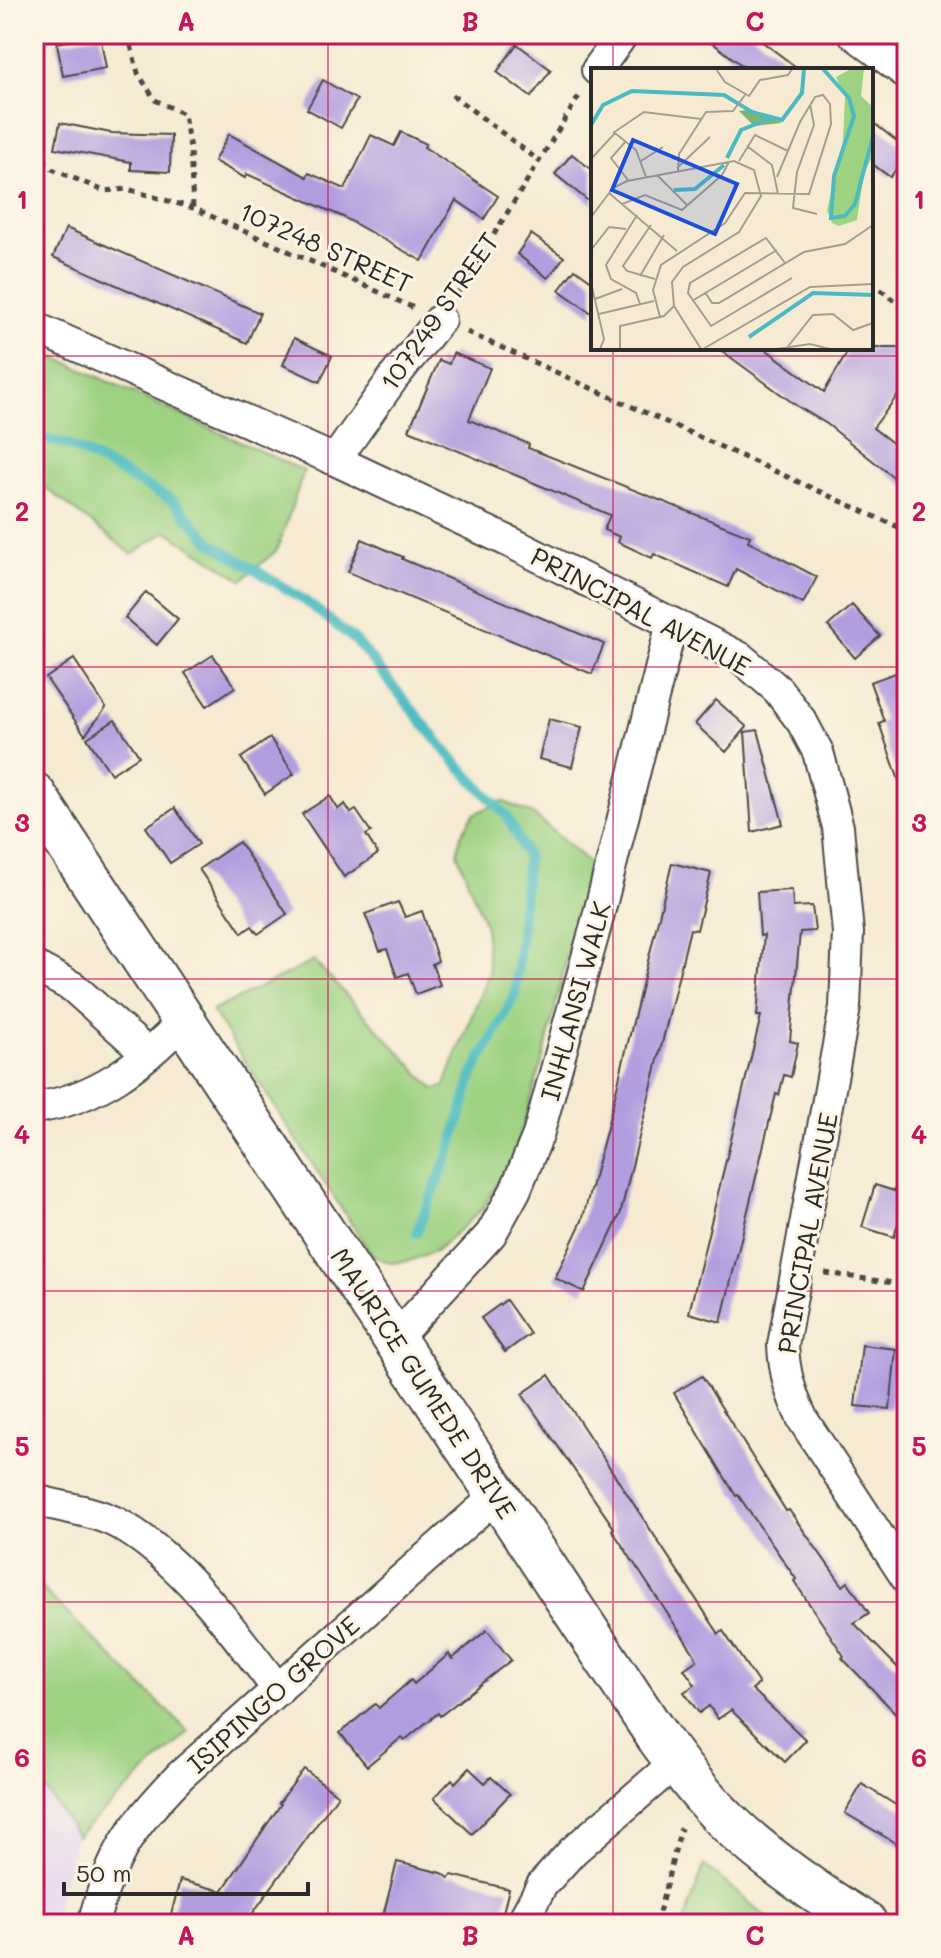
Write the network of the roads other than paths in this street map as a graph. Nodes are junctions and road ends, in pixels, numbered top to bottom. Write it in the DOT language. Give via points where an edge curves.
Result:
graph roads {
  1 [pos="623,34"];
  2 [pos="854,34"];
  3 [pos="598,68"];
  4 [pos="907,74"];
  5 [pos="440,320"];
  6 [pos="34,327"];
  7 [pos="335,460"];
  8 [pos="672,623"];
  9 [pos="34,794"];
  10 [pos="34,966"];
  11 [pos="184,1020"];
  12 [pos="148,1054"];
  13 [pos="34,1108"];
  14 [pos="395,1339"];
  15 [pos="497,1495"];
  16 [pos="34,1500"];
  17 [pos="907,1579"];
  18 [pos="278,1690"];
  19 [pos="685,1773"];
  20 [pos="93,1924"];
  21 [pos="521,1924"];
  22 [pos="866,1924"];
  1 -- 3 [label="street"];
  2 -- 4 [label="street"];
  5 -- 7 [label="street, 107249 STREET"];
  6 -- 7 [label="street, PRINCIPAL AVENUE"];
  7 -- 8 [label="street, PRINCIPAL AVENUE"];
  8 -- 14 [label="street, INHLANSI WALK" via="538,1135 491,1234"];
  8 -- 17 [label="street, PRINCIPAL AVENUE" via="741,658 778,690 818,752 838,827 848,933 845,1007 783,1345 784,1368 790,1393 819,1448"];
  9 -- 11 [label="street, MAURICE GUMEDE DRIVE"];
  10 -- 12 [label="street" via="73,987"];
  11 -- 12 [label="street"];
  11 -- 14 [label="street, MAURICE GUMEDE DRIVE"];
  12 -- 13 [label="street" via="99,1089"];
  14 -- 15 [label="street, MAURICE GUMEDE DRIVE"];
  15 -- 18 [label="street, ISIPINGO GROVE"];
  15 -- 19 [label="street, MAURICE GUMEDE DRIVE"];
  16 -- 18 [label="street" via="115,1522 144,1540 239,1638"];
  18 -- 20 [label="street, ISIPINGO GROVE" via="145,1812 113,1864"];
  19 -- 21 [label="street" via="573,1851 542,1885"];
  19 -- 22 [label="street, MAURICE GUMEDE DRIVE" via="760,1850"];
}
